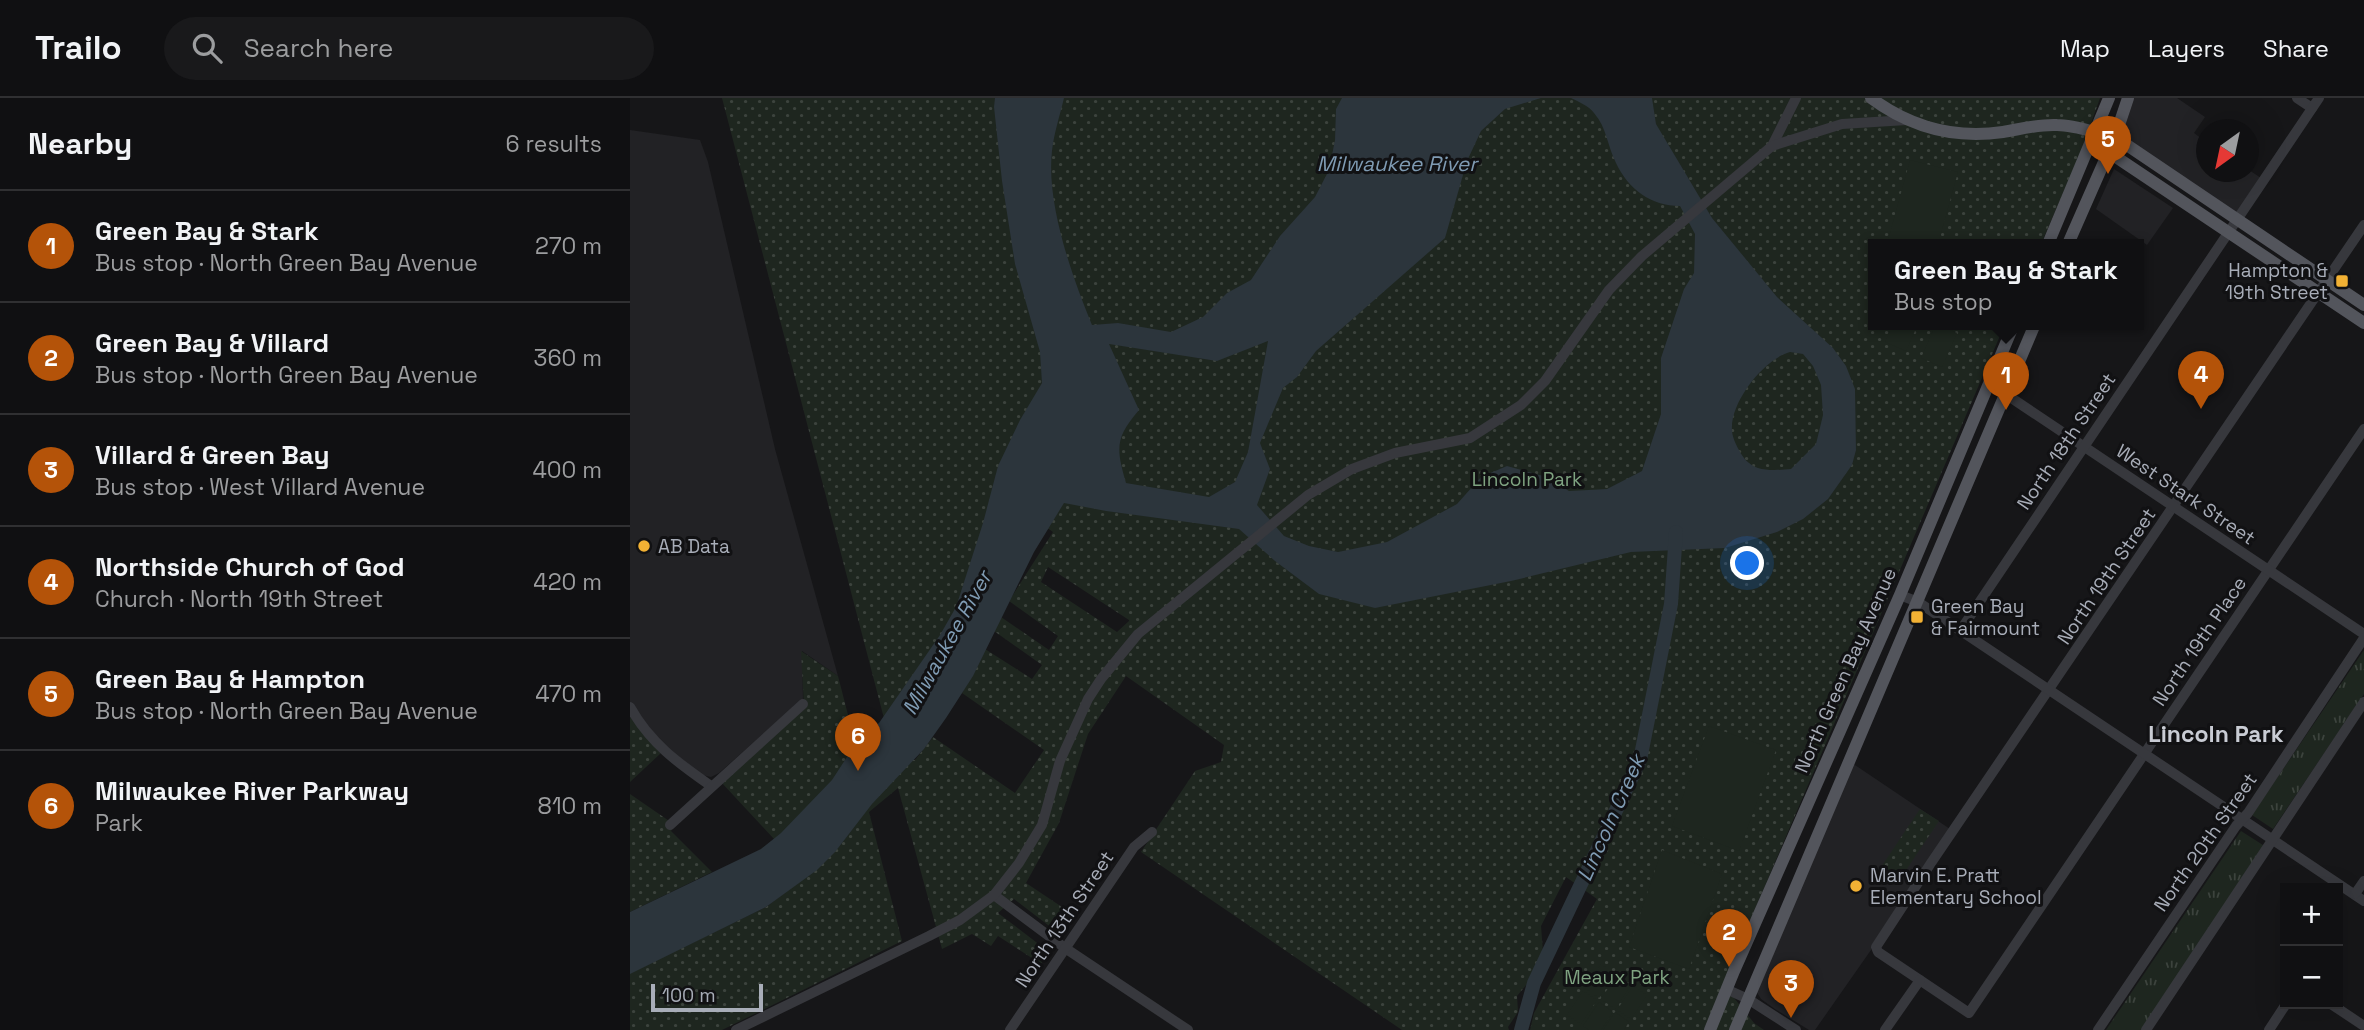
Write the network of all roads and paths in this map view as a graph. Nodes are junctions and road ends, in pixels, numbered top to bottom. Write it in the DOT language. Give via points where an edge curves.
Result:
graph roads {
  1 [pos="1796,98"];
  2 [pos="1871,98"];
  3 [pos="2109,98"];
  4 [pos="2128,98"];
  5 [pos="2297,98"];
  6 [pos="2319,98"];
  7 [pos="2312,108"];
  8 [pos="1907,120"];
  9 [pos="2095,133"];
  10 [pos="2115,137"];
  11 [pos="1772,146"];
  12 [pos="2108,151"];
  13 [pos="2237,220"];
  14 [pos="2364,225"];
  15 [pos="2230,233"];
  16 [pos="2050,239"];
  17 [pos="2070,239"];
  18 [pos="2327,280"];
  19 [pos="2318,292"];
  20 [pos="2364,305"];
  21 [pos="2364,323"];
  22 [pos="2011,330"];
  23 [pos="2032,330"];
  24 [pos="1989,383"];
  25 [pos="2005,394"];
  26 [pos="2364,429"];
  27 [pos="2084,446"];
  28 [pos="2174,507"];
  29 [pos="2268,570"];
  30 [pos="1900,595"];
  31 [pos="1918,602"];
  32 [pos="1960,631"];
  33 [pos="2364,636"];
  34 [pos="2050,691"];
  35 [pos="2364,702"];
  36 [pos="803,704"];
  37 [pos="630,707"];
  38 [pos="2144,753"];
  39 [pos="711,786"];
  40 [pos="2242,819"];
  41 [pos="670,825"];
  42 [pos="1152,832"];
  43 [pos="2273,839"];
  44 [pos="2364,881"];
  45 [pos="994,895"];
  46 [pos="2359,897"];
  47 [pos="1065,948"];
  48 [pos="1920,980"];
  49 [pos="1726,989"];
  50 [pos="1748,999"];
  51 [pos="2283,1009"];
  52 [pos="2338,1009"];
  53 [pos="2364,1026"];
  54 [pos="736,1030"];
  55 [pos="1010,1030"];
  56 [pos="1188,1030"];
  57 [pos="1710,1030"];
  58 [pos="1735,1030"];
  59 [pos="1796,1030"];
  60 [pos="1885,1030"];
  61 [pos="2098,1030"];
  62 [pos="2146,1030"];
  63 [pos="2269,1030"];
  1 -- 11 [label="street"];
  2 -- 8 [label="main road"];
  3 -- 9 [label="main road"];
  4 -- 10 [label="main road"];
  5 -- 7 [label="street"];
  6 -- 7 [label="street, North 18th Street"];
  7 -- 13 [label="street, North 18th Street"];
  8 -- 9 [label="main road" via="1963,133 2055,124"];
  8 -- 11 [label="street" via="1842,124"];
  9 -- 10 [label="main road"];
  9 -- 12 [label="main road"];
  9 -- 16 [label="main road"];
  10 -- 12 [label="main road"];
  10 -- 13 [label="main road"];
  11 -- 45 [label="street" via="1642,256 1609,290 1545,381 1521,405 1470,438 1395,453 1352,469 1308,495 1138,634 1101,679 1060,761 1042,825"];
  12 -- 15 [label="main road"];
  12 -- 17 [label="main road"];
  13 -- 15 [label="street, North 18th Street"];
  13 -- 18 [label="main road"];
  14 -- 18 [label="street, North 19th Street"];
  15 -- 19 [label="main road"];
  15 -- 27 [label="street, North 18th Street"];
  18 -- 19 [label="street, North 19th Street"];
  18 -- 20 [label="main road"];
  19 -- 21 [label="main road"];
  19 -- 28 [label="street, North 19th Street"];
  22 -- 24 [label="main road, North Green Bay Avenue"];
  23 -- 25 [label="main road, North Green Bay Avenue"];
  24 -- 25 [label="street, West Stark Street"];
  24 -- 30 [label="main road, North Green Bay Avenue"];
  25 -- 27 [label="street, West Stark Street"];
  25 -- 31 [label="main road, North Green Bay Avenue"];
  26 -- 29 [label="street, North 19th Place"];
  27 -- 28 [label="street, West Stark Street"];
  27 -- 32 [label="street, North 18th Street"];
  28 -- 29 [label="street, West Stark Street"];
  28 -- 34 [label="street, North 19th Street"];
  29 -- 33 [label="street, West Stark Street"];
  29 -- 38 [label="street, North 19th Place"];
  30 -- 31 [label="street"];
  30 -- 49 [label="main road, North Green Bay Avenue"];
  31 -- 32 [label="street"];
  31 -- 50 [label="main road, North Green Bay Avenue"];
  32 -- 34 [label="street"];
  33 -- 40 [label="street, North 20th Street"];
  34 -- 38 [label="street"];
  34 -- 48 [label="street, North 19th Street" via="1876,947"];
  35 -- 43 [label="street"];
  36 -- 39 [label="street"];
  37 -- 39 [label="street" via="657,746"];
  38 -- 40 [label="street"];
  38 -- 48 [label="street, North 19th Place" via="1969,1013"];
  39 -- 41 [label="street"];
  40 -- 43 [label="street"];
  40 -- 61 [label="street, North 20th Street"];
  42 -- 47 [label="street, North 13th Street" via="1134,847"];
  43 -- 46 [label="street"];
  43 -- 62 [label="street"];
  44 -- 46 [label="street"];
  45 -- 47 [label="street"];
  45 -- 54 [label="street" via="960,920"];
  47 -- 55 [label="street, North 13th Street"];
  47 -- 56 [label="street"];
  48 -- 60 [label="street"];
  49 -- 50 [label="street"];
  49 -- 57 [label="main road, North Green Bay Avenue"];
  50 -- 58 [label="main road, North Green Bay Avenue"];
  50 -- 59 [label="street"];
  51 -- 63 [label="street"];
  52 -- 53 [label="street"];
}
